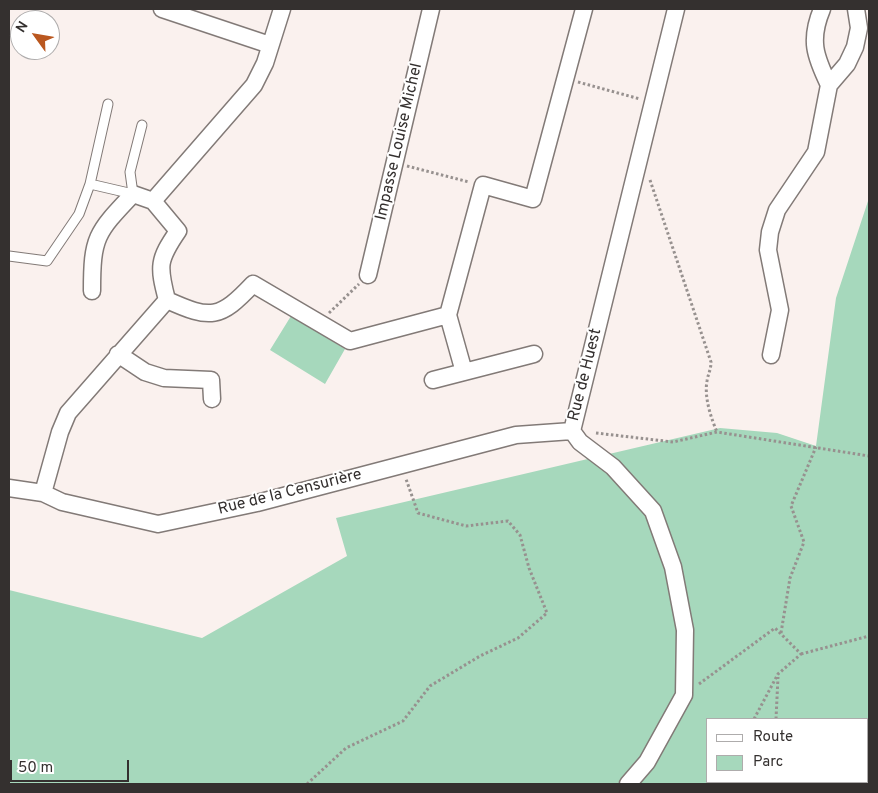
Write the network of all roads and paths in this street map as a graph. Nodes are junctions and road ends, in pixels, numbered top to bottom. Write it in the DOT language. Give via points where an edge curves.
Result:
graph roads {
  1 [pos="162,9"];
  2 [pos="282,9"];
  3 [pos="431,9"];
  4 [pos="584,9"];
  5 [pos="676,9"];
  6 [pos="822,9"];
  7 [pos="856,9"];
  8 [pos="270,45"];
  9 [pos="566,78"];
  10 [pos="829,85"];
  11 [pos="653,103"];
  12 [pos="108,104"];
  13 [pos="142,125"];
  14 [pos="641,153"];
  15 [pos="395,163"];
  16 [pos="90,184"];
  17 [pos="483,185"];
  18 [pos="133,194"];
  19 [pos="153,201"];
  20 [pos="9,256"];
  21 [pos="368,275"];
  22 [pos="92,291"];
  23 [pos="167,300"];
  24 [pos="448,315"];
  25 [pos="320,323"];
  26 [pos="118,354"];
  27 [pos="534,354"];
  28 [pos="771,355"];
  29 [pos="464,372"];
  30 [pos="433,380"];
  31 [pos="212,399"];
  32 [pos="572,431"];
  33 [pos="717,432"];
  34 [pos="816,446"];
  35 [pos="869,456"];
  36 [pos="402,464"];
  37 [pos="9,488"];
  38 [pos="43,493"];
  39 [pos="780,634"];
  40 [pos="869,636"];
  41 [pos="801,654"];
  42 [pos="778,674"];
  43 [pos="684,695"];
  44 [pos="755,718"];
  45 [pos="776,718"];
  46 [pos="307,784"];
  47 [pos="628,784"];
  1 -- 8 [label="street"];
  2 -- 8 [label="street"];
  3 -- 15 [label="street, Impasse Louise Michel"];
  4 -- 9 [label="street"];
  5 -- 11 [label="street, Rue de Huest"];
  6 -- 10 [label="street" via="814,43 817,61"];
  7 -- 10 [label="street" via="859,28 856,47 847,64"];
  8 -- 19 [label="street" via="254,84"];
  9 -- 11 [label="path"];
  9 -- 17 [label="street" via="533,199"];
  10 -- 28 [label="street" via="816,152 777,210 770,232 768,250 780,310"];
  11 -- 14 [label="street, Rue de Huest"];
  12 -- 16 [label="lane"];
  13 -- 18 [label="lane" via="130,172"];
  14 -- 32 [label="street, Rue de Huest"];
  14 -- 33 [label="path" via="711,362 707,396"];
  15 -- 17 [label="path"];
  15 -- 21 [label="street, Impasse Louise Michel"];
  16 -- 18 [label="lane"];
  16 -- 20 [label="lane" via="79,214 47,260"];
  17 -- 24 [label="street"];
  18 -- 19 [label="street"];
  18 -- 22 [label="street" via="101,228 92,253"];
  19 -- 23 [label="street" via="178,231 165,250 160,266"];
  21 -- 25 [label="path"];
  23 -- 25 [label="street" via="188,309 214,314 235,303 253,284"];
  23 -- 26 [label="street"];
  24 -- 25 [label="street" via="350,341"];
  24 -- 29 [label="street"];
  26 -- 31 [label="street" via="145,372 164,378 212,380"];
  26 -- 38 [label="street" via="68,414"];
  27 -- 29 [label="street"];
  29 -- 30 [label="street"];
  32 -- 33 [label="path" via="673,442"];
  32 -- 36 [label="street, Rue de la Censurière" via="516,435"];
  32 -- 43 [label="street, Rue de Huest" via="653,511 673,567 684,630"];
  33 -- 34 [label="path"];
  34 -- 35 [label="path"];
  34 -- 39 [label="path" via="791,506 804,542 790,578"];
  36 -- 38 [label="street, Rue de la Censurière" via="257,503 158,524 62,502"];
  36 -- 46 [label="path" via="418,513 466,526 508,521 520,535 547,613 518,638 430,686 403,721 346,748"];
  37 -- 38 [label="street, Rue de la Censurière"];
  39 -- 41 [label="path"];
  39 -- 43 [label="path" via="775,628"];
  40 -- 41 [label="path"];
  41 -- 42 [label="path"];
  42 -- 44 [label="path"];
  42 -- 45 [label="path"];
  43 -- 47 [label="street, Rue de Huest" via="647,762"];
}
